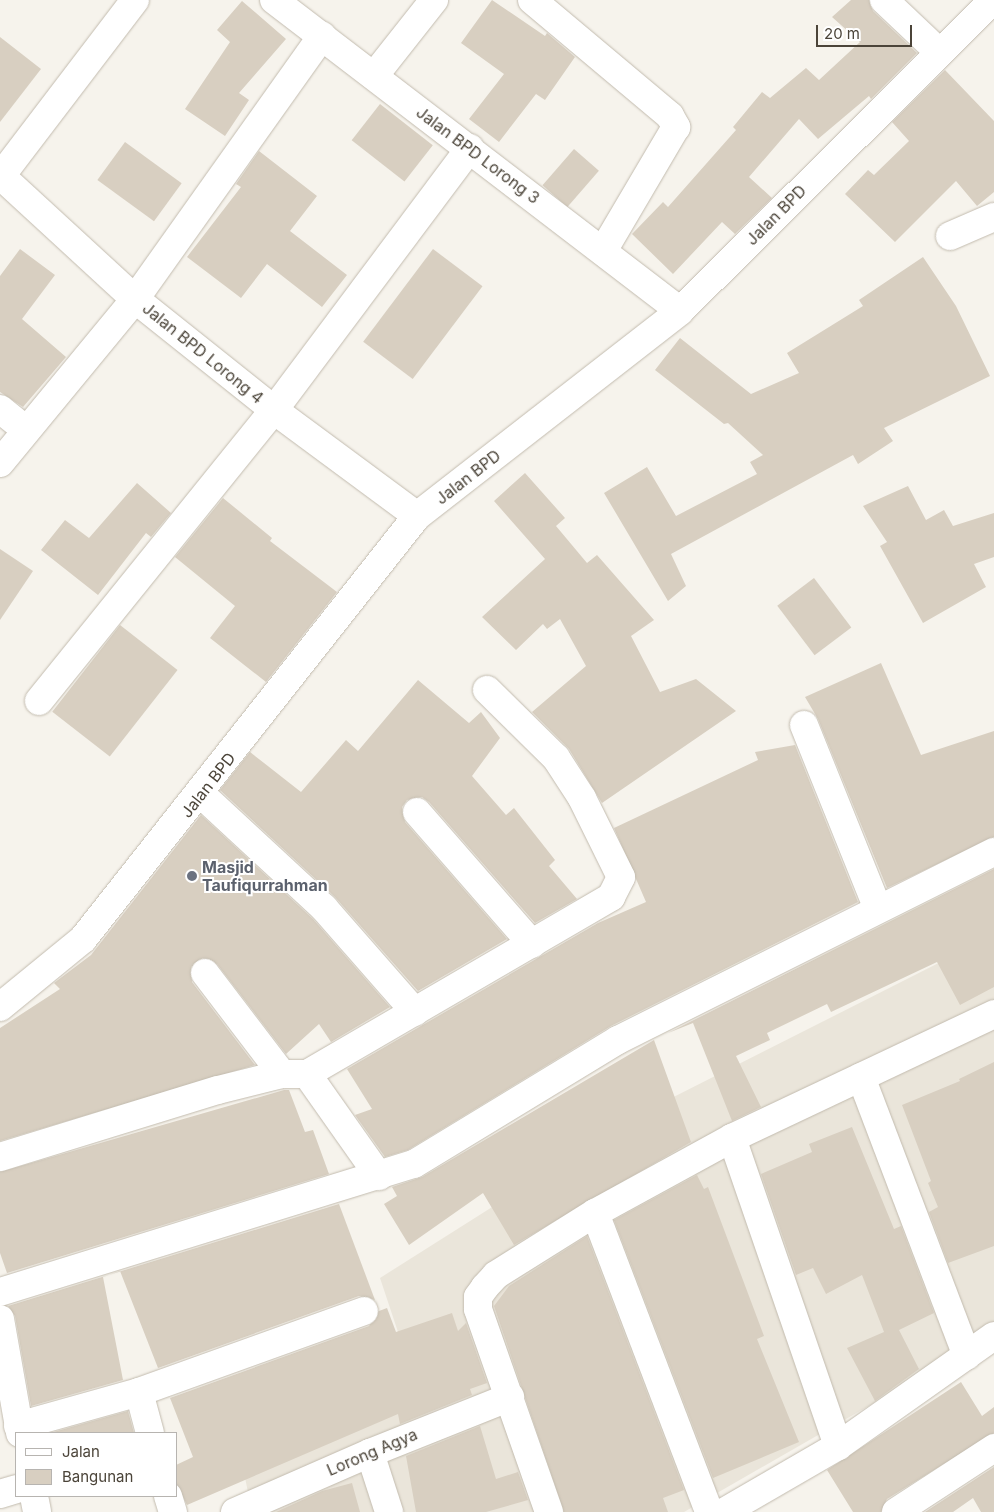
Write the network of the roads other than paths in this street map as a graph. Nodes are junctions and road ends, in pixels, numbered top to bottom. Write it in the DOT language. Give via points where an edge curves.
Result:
graph roads {
  1 [pos="135,0"];
  2 [pos="274,0"];
  3 [pos="434,0"];
  4 [pos="532,0"];
  5 [pos="884,0"];
  6 [pos="993,0"];
  7 [pos="322,36"];
  8 [pos="939,52"];
  9 [pos="374,76"];
  10 [pos="470,148"];
  11 [pos="0,176"];
  12 [pos="994,217"];
  13 [pos="950,236"];
  14 [pos="603,252"];
  15 [pos="135,299"];
  16 [pos="680,311"];
  17 [pos="0,409"];
  18 [pos="274,410"];
  19 [pos="21,426"];
  20 [pos="0,463"];
  21 [pos="418,516"];
  22 [pos="487,690"];
  23 [pos="38,701"];
  24 [pos="804,725"];
  25 [pos="201,794"];
  26 [pos="417,812"];
  27 [pos="994,852"];
  28 [pos="878,909"];
  29 [pos="532,944"];
  30 [pos="205,973"];
  31 [pos="0,1007"];
  32 [pos="415,1012"];
  33 [pos="994,1014"];
  34 [pos="295,1074"];
  35 [pos="861,1077"];
  36 [pos="732,1138"];
  37 [pos="0,1157"];
  38 [pos="379,1176"];
  39 [pos="595,1213"];
  40 [pos="0,1292"];
  41 [pos="364,1312"];
  42 [pos="0,1319"];
  43 [pos="994,1336"];
  44 [pos="967,1356"];
  45 [pos="139,1392"];
  46 [pos="510,1397"];
  47 [pos="19,1430"];
  48 [pos="150,1432"];
  49 [pos="838,1446"];
  50 [pos="994,1448"];
  51 [pos="370,1453"];
  52 [pos="15,1489"];
  53 [pos="0,1494"];
  54 [pos="34,1497"];
  55 [pos="168,1497"];
  56 [pos="37,1512"];
  57 [pos="173,1512"];
  58 [pos="236,1512"];
  59 [pos="389,1512"];
  60 [pos="549,1512"];
  61 [pos="709,1512"];
  62 [pos="724,1512"];
  63 [pos="896,1512"];
  1 -- 11 [label="street"];
  2 -- 7 [label="street, Jalan BPD Lorong 3"];
  3 -- 9 [label="street"];
  4 -- 14 [label="street" via="670,116 676,127"];
  5 -- 8 [label="street"];
  6 -- 8 [label="street, Jalan BPD"];
  7 -- 9 [label="street, Jalan BPD Lorong 3"];
  7 -- 15 [label="street"];
  8 -- 16 [label="street, Jalan BPD"];
  9 -- 10 [label="street, Jalan BPD Lorong 3"];
  10 -- 14 [label="street, Jalan BPD Lorong 3"];
  10 -- 18 [label="street"];
  11 -- 15 [label="street"];
  12 -- 13 [label="street"];
  14 -- 16 [label="street, Jalan BPD Lorong 3"];
  15 -- 18 [label="street, Jalan BPD Lorong 4"];
  15 -- 20 [label="street, Jalan BPD Lorong 4"];
  16 -- 21 [label="street, Jalan BPD"];
  17 -- 19 [label="street"];
  18 -- 21 [label="street, Jalan BPD Lorong 4"];
  18 -- 23 [label="street"];
  21 -- 25 [label="street, Jalan BPD"];
  22 -- 29 [label="street" via="556,758 570,778 621,877 611,897"];
  24 -- 28 [label="street"];
  25 -- 31 [label="street, Jalan BPD" via="82,939"];
  25 -- 32 [label="street" via="324,908"];
  26 -- 29 [label="street"];
  27 -- 28 [label="street"];
  28 -- 38 [label="street" via="618,1040 414,1164"];
  29 -- 32 [label="street"];
  30 -- 34 [label="street"];
  32 -- 34 [label="street"];
  33 -- 35 [label="street"];
  34 -- 37 [label="street"];
  34 -- 38 [label="street"];
  35 -- 36 [label="street"];
  35 -- 44 [label="street"];
  36 -- 39 [label="street"];
  36 -- 49 [label="street"];
  38 -- 40 [label="street"];
  39 -- 46 [label="street" via="496,1275 478,1297 478,1309"];
  39 -- 61 [label="street"];
  41 -- 45 [label="street"];
  42 -- 47 [label="street"];
  43 -- 44 [label="street"];
  44 -- 49 [label="street"];
  45 -- 47 [label="street"];
  45 -- 48 [label="street"];
  46 -- 51 [label="street, Lorong Agya"];
  46 -- 60 [label="street"];
  49 -- 62 [label="street"];
  50 -- 63 [label="street"];
  51 -- 58 [label="street, Lorong Agya"];
  51 -- 59 [label="street"];
  52 -- 53 [label="street"];
  54 -- 56 [label="street"];
  55 -- 57 [label="street"];
}
